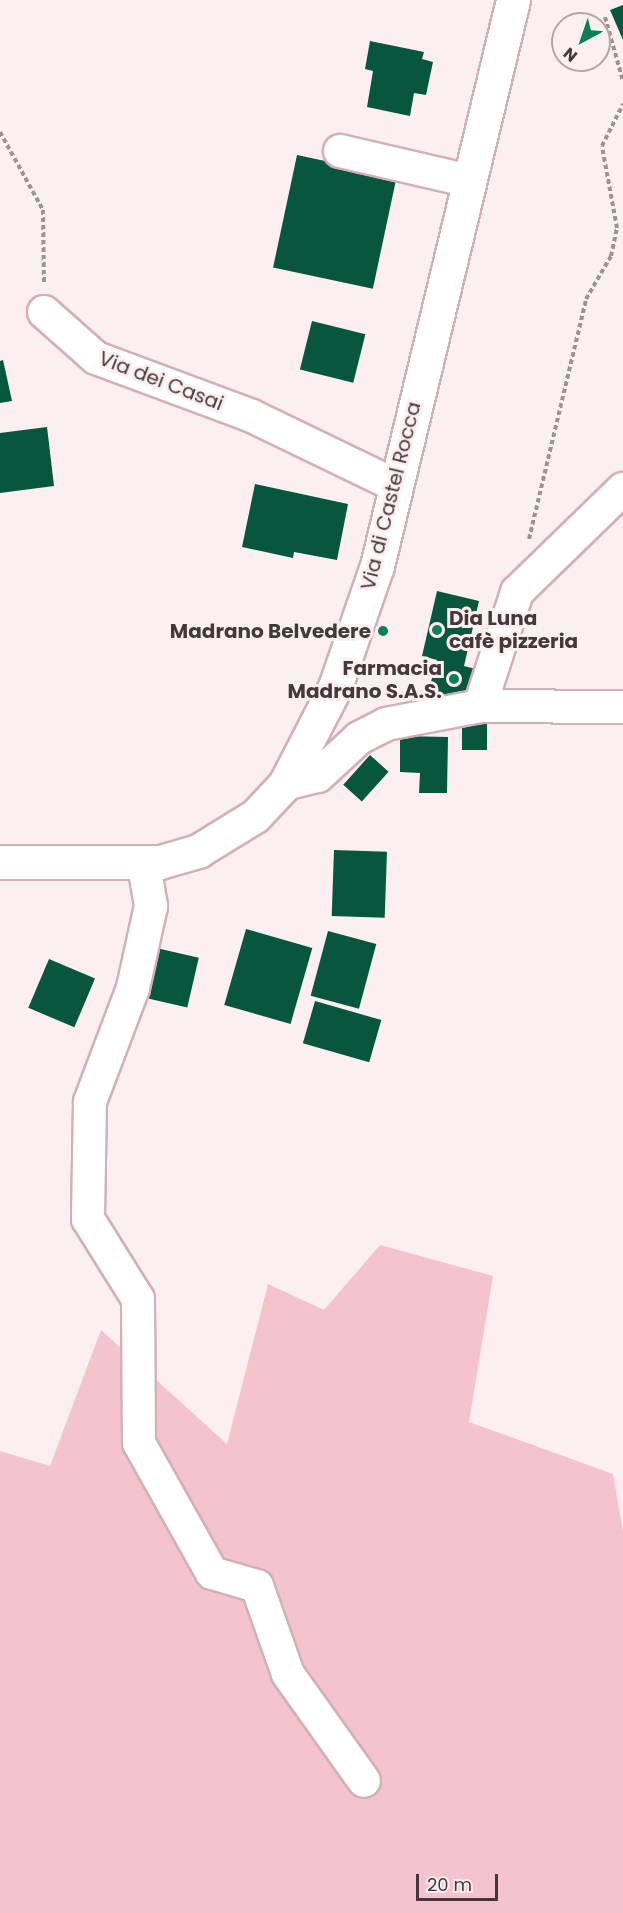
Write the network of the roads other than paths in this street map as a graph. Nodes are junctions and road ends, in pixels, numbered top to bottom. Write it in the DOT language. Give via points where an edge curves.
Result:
graph roads {
  1 [pos="513,0"];
  2 [pos="340,151"];
  3 [pos="470,181"];
  4 [pos="44,312"];
  5 [pos="395,485"];
  6 [pos="623,489"];
  7 [pos="480,706"];
  8 [pos="623,707"];
  9 [pos="285,784"];
  10 [pos="0,862"];
  11 [pos="144,865"];
  12 [pos="363,1781"];
  1 -- 3 [label="main road, Via di Castel Rocca"];
  2 -- 3 [label="street"];
  3 -- 5 [label="main road, Via di Castel Rocca"];
  4 -- 5 [label="street, Via dei Casai" via="96,358 252,416"];
  5 -- 9 [label="main road, Via di Castel Rocca" via="377,566 335,687"];
  6 -- 7 [label="street" via="517,592"];
  7 -- 8 [label="street"];
  7 -- 9 [label="street" via="386,724 359,738 318,776"];
  9 -- 11 [label="main road, Via di Castel Rocca" via="255,816 198,851"];
  10 -- 11 [label="main road, Via di Castel Rocca"];
  11 -- 12 [label="street" via="151,906 135,978 90,1102 88,1219 138,1299 139,1443 212,1573 257,1586 288,1674"];
}
